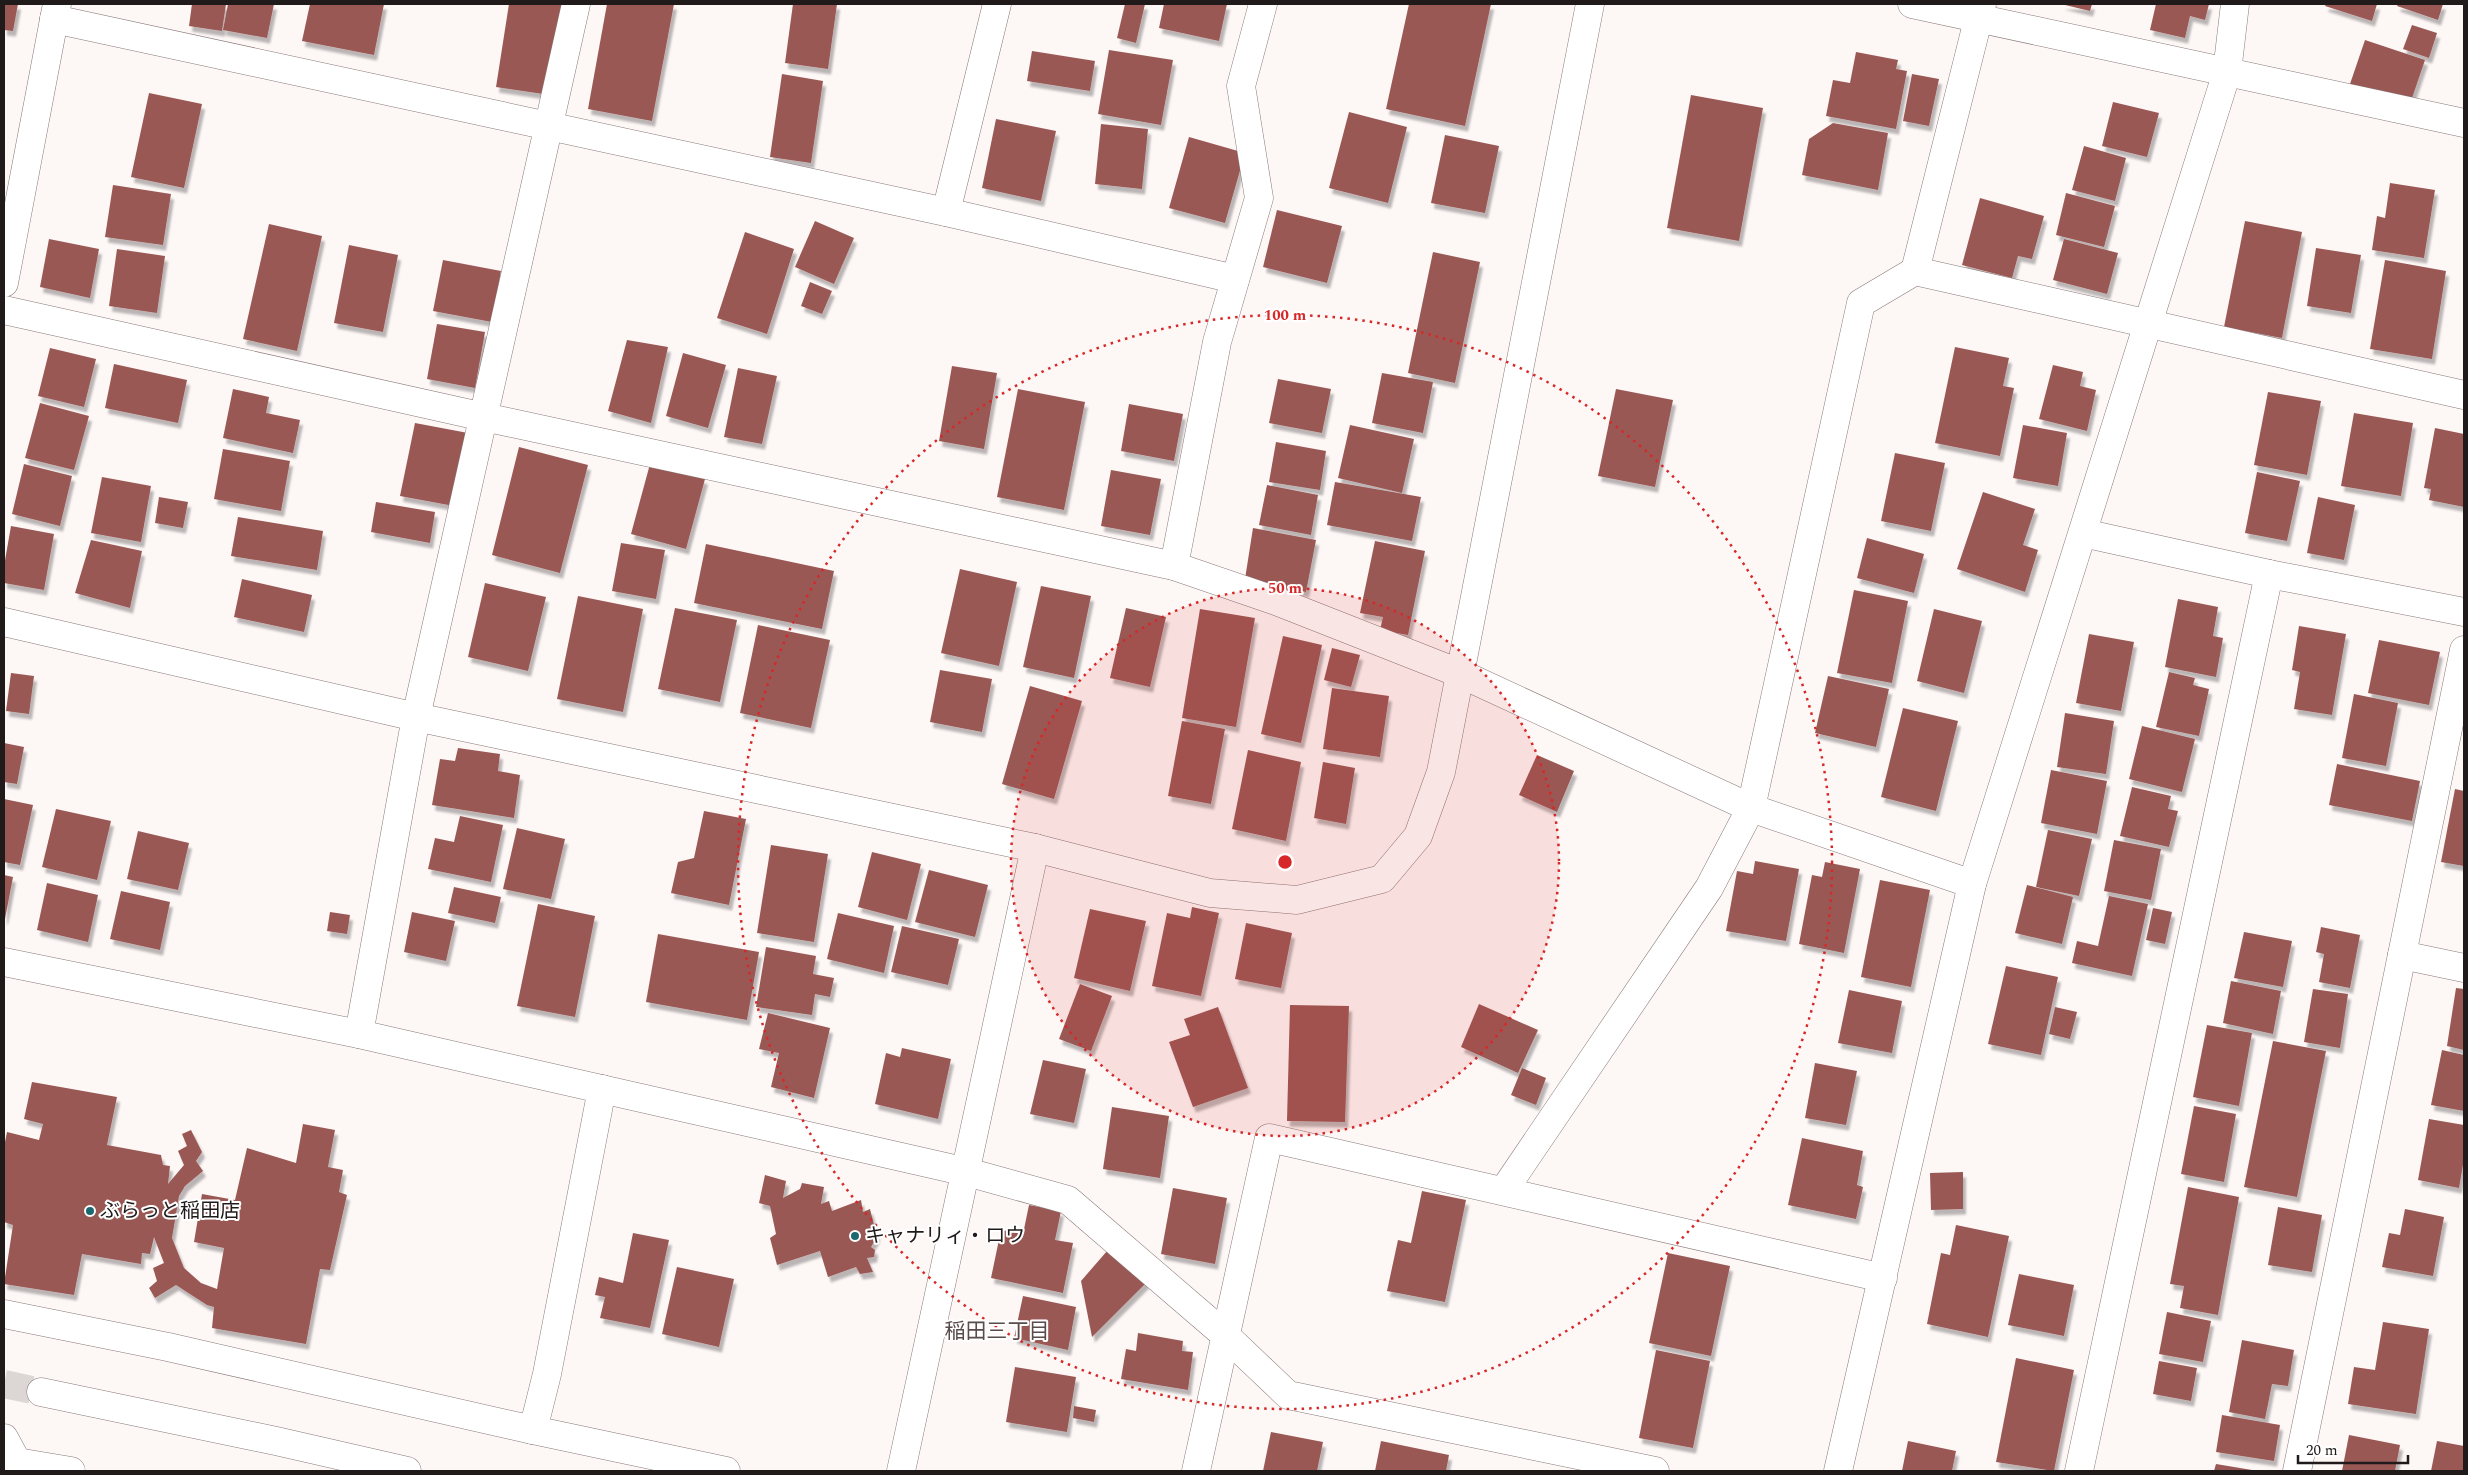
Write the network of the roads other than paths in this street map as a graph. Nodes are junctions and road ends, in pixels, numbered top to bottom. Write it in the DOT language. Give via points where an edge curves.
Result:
graph roads {
  1 [pos="576,4"];
  2 [pos="997,4"];
  3 [pos="1263,4"];
  4 [pos="1590,4"];
  5 [pos="1912,4"];
  6 [pos="2235,4"];
  7 [pos="56,11"];
  8 [pos="1980,11"];
  9 [pos="2228,72"];
  10 [pos="2464,123"];
  11 [pos="550,127"];
  12 [pos="946,212"];
  13 [pos="1915,271"];
  14 [pos="1235,280"];
  15 [pos="4,284"];
  16 [pos="4,310"];
  17 [pos="2149,322"];
  18 [pos="2464,395"];
  19 [pos="484,417"];
  20 [pos="2083,533"];
  21 [pos="1174,566"];
  22 [pos="2269,574"];
  23 [pos="2464,612"];
  24 [pos="4,622"];
  25 [pos="2464,650"];
  26 [pos="1459,673"];
  27 [pos="416,717"];
  28 [pos="1751,808"];
  29 [pos="1035,848"];
  30 [pos="1972,884"];
  31 [pos="2402,955"];
  32 [pos="4,962"];
  33 [pos="2464,968"];
  34 [pos="359,1034"];
  35 [pos="602,1089"];
  36 [pos="967,1172"];
  37 [pos="1504,1190"];
  38 [pos="1883,1278"];
  39 [pos="4,1314"];
  40 [pos="1226,1335"];
  41 [pos="41,1392"];
  42 [pos="532,1430"];
  43 [pos="4,1438"];
  44 [pos="20,1466"];
  45 [pos="71,1471"];
  46 [pos="407,1471"];
  47 [pos="726,1471"];
  48 [pos="902,1471"];
  49 [pos="1196,1471"];
  50 [pos="1655,1471"];
  51 [pos="1838,1471"];
  52 [pos="2079,1471"];
  53 [pos="2297,1471"];
  1 -- 11 [label="street"];
  2 -- 12 [label="street"];
  3 -- 14 [label="street" via="1241,86 1260,198"];
  4 -- 26 [label="street"];
  5 -- 8 [label="street"];
  6 -- 9 [label="street"];
  7 -- 11 [label="street"];
  7 -- 15 [label="street"];
  8 -- 9 [label="street"];
  8 -- 13 [label="street"];
  9 -- 10 [label="street"];
  9 -- 17 [label="street"];
  11 -- 12 [label="street"];
  11 -- 19 [label="street"];
  12 -- 14 [label="street"];
  13 -- 17 [label="street"];
  13 -- 28 [label="street" via="1861,302"];
  14 -- 21 [label="street" via="1218,342"];
  16 -- 19 [label="street"];
  17 -- 18 [label="street"];
  17 -- 20 [label="street"];
  19 -- 21 [label="street"];
  19 -- 27 [label="street"];
  20 -- 22 [label="street"];
  20 -- 30 [label="street"];
  21 -- 26 [label="street" via="1276,601"];
  22 -- 23 [label="street"];
  22 -- 52 [label="street"];
  24 -- 27 [label="street"];
  25 -- 31 [label="street"];
  26 -- 28 [label="street"];
  26 -- 29 [label="street" via="1441,772 1418,836 1382,880 1297,900 1210,893"];
  27 -- 29 [label="street"];
  27 -- 34 [label="street"];
  28 -- 30 [label="street"];
  28 -- 37 [label="street" via="1709,888"];
  29 -- 36 [label="street"];
  30 -- 38 [label="street"];
  31 -- 33 [label="street"];
  31 -- 53 [label="street"];
  32 -- 34 [label="street"];
  34 -- 35 [label="street"];
  35 -- 36 [label="street"];
  35 -- 42 [label="street" via="547,1374"];
  36 -- 40 [label="street" via="1068,1200"];
  36 -- 48 [label="street"];
  37 -- 38 [label="street"];
  37 -- 40 [label="street" via="1269,1138"];
  38 -- 51 [label="street"];
  39 -- 42 [label="street"];
  40 -- 49 [label="street"];
  40 -- 50 [label="street" via="1288,1395"];
  41 -- 46 [label="street"];
  42 -- 47 [label="street"];
  43 -- 44 [label="street"];
  44 -- 45 [label="street"];
}
